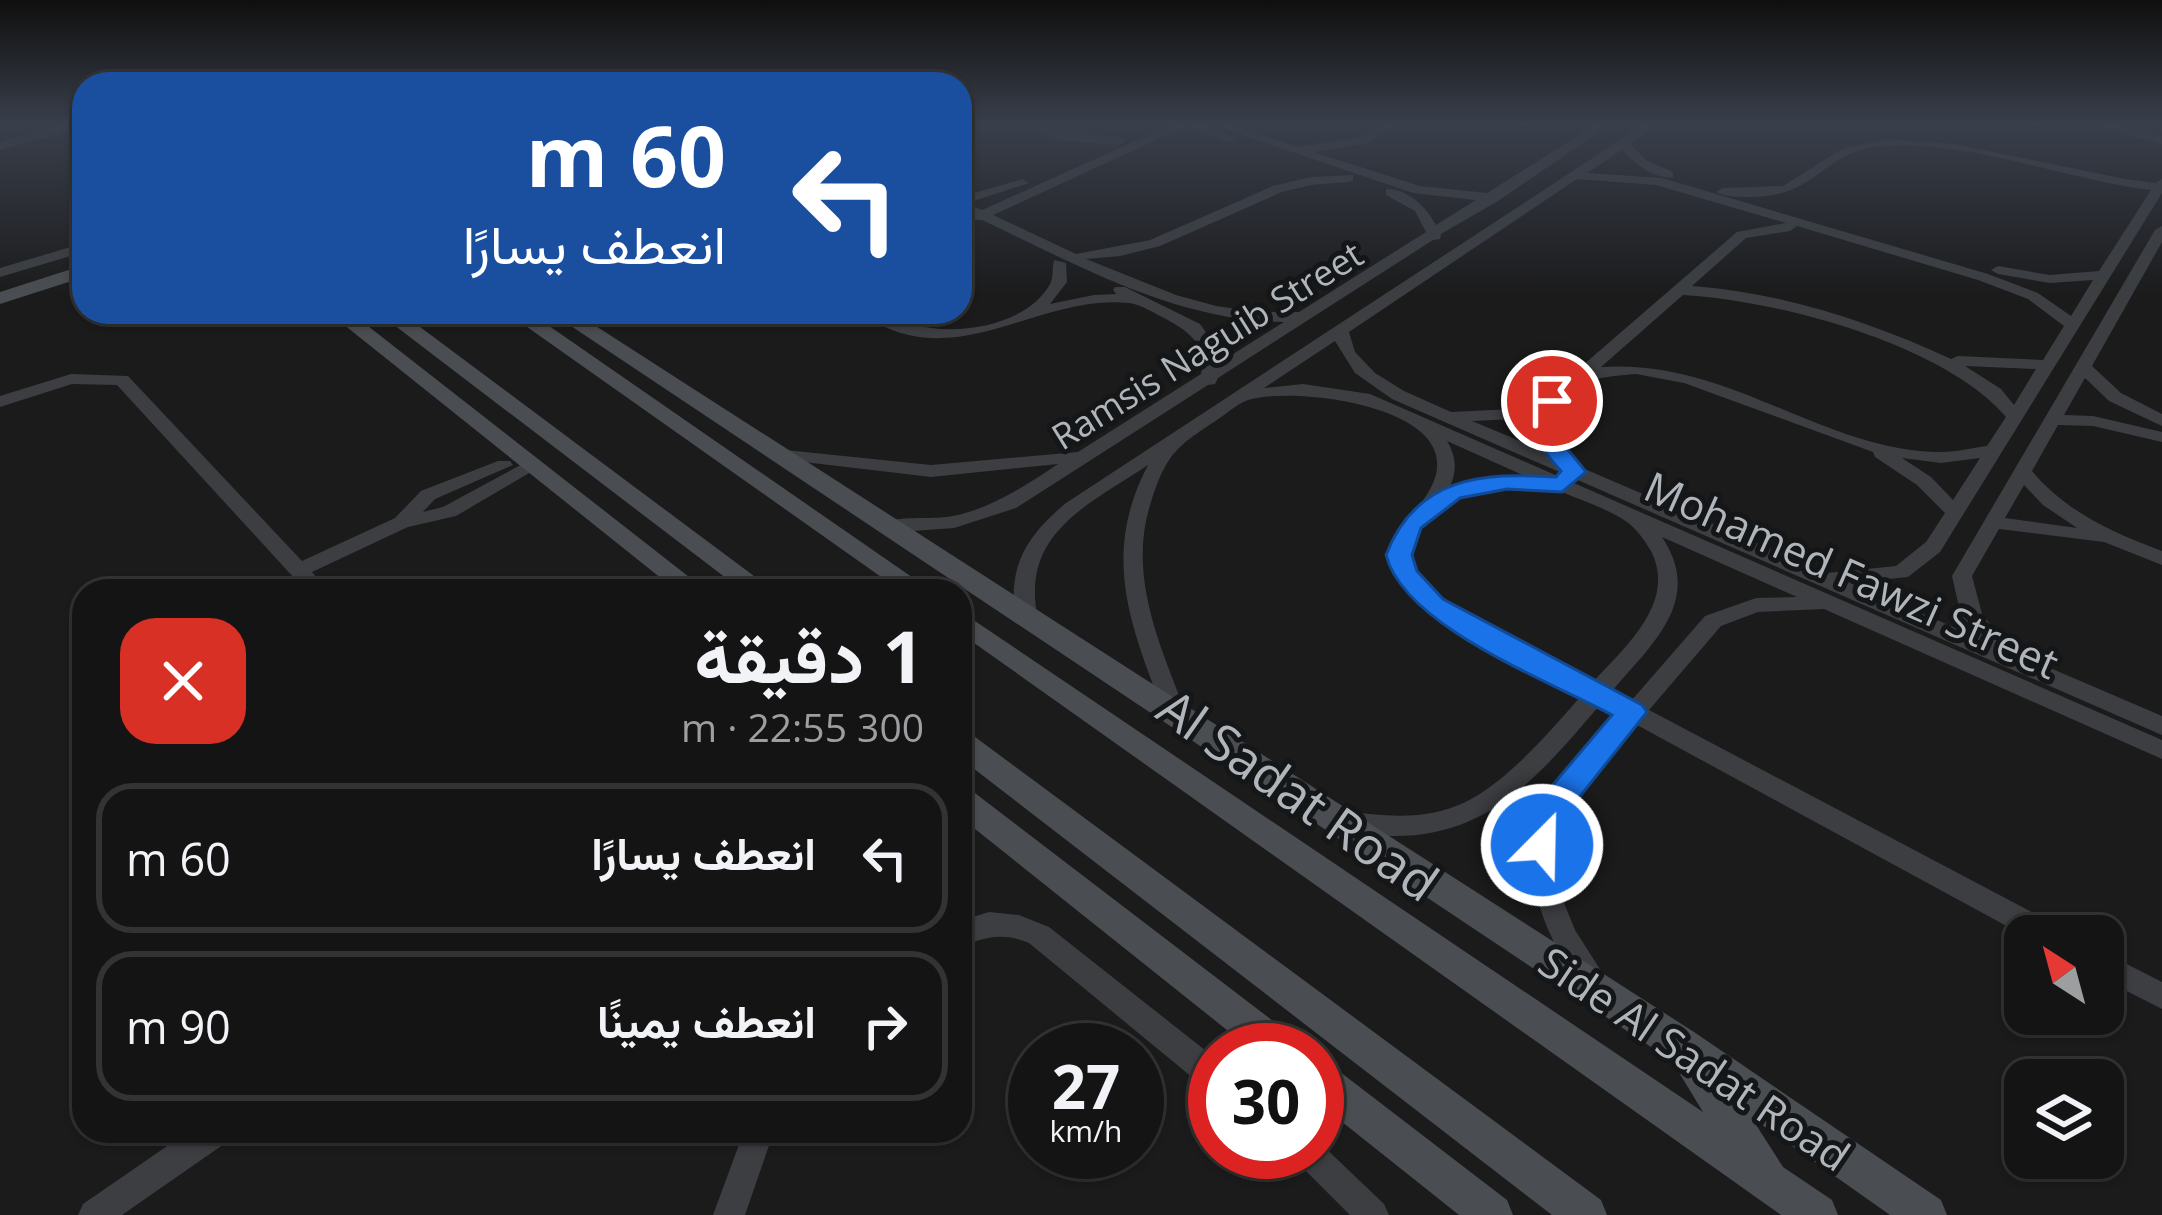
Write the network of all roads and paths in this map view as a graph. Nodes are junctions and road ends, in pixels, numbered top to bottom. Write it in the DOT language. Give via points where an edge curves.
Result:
graph roads {
  1 [pos="1017,182"];
  2 [pos="1033,182"];
  3 [pos="1276,182"];
  4 [pos="1312,182"];
  5 [pos="1368,182"];
  6 [pos="1383,182"];
  7 [pos="1518,182"];
  8 [pos="1566,182"];
  9 [pos="1658,182"];
  10 [pos="1682,182"];
  11 [pos="1801,182"];
  12 [pos="2080,182"];
  13 [pos="2161,185"];
  14 [pos="1272,188"];
  15 [pos="1698,189"];
  16 [pos="1719,195"];
  17 [pos="972,198"];
  18 [pos="1493,198"];
  19 [pos="2142,214"];
  20 [pos="972,218"];
  21 [pos="972,220"];
  22 [pos="972,220"];
  23 [pos="1813,222"];
  24 [pos="2162,230"];
  25 [pos="1742,235"];
  26 [pos="1435,236"];
  27 [pos="1167,243"];
  28 [pos="72,251"];
  29 [pos="1075,255"];
  30 [pos="1059,263"];
  31 [pos="72,264"];
  32 [pos="1708,264"];
  33 [pos="2141,266"];
  34 [pos="2109,267"];
  35 [pos="0,273"];
  36 [pos="72,276"];
  37 [pos="1999,276"];
  38 [pos="0,285"];
  39 [pos="1678,290"];
  40 [pos="1145,293"];
  41 [pos="1750,296"];
  42 [pos="0,298"];
  43 [pos="1037,310"];
  44 [pos="1308,316"];
  45 [pos="354,324"];
  46 [pos="406,324"];
  47 [pos="563,324"];
  48 [pos="892,324"];
  49 [pos="2073,325"];
  50 [pos="1341,330"];
  51 [pos="1628,335"];
  52 [pos="382,346"];
  53 [pos="446,351"];
  54 [pos="1940,358"];
  55 [pos="2048,365"];
  56 [pos="2082,366"];
  57 [pos="1584,373"];
  58 [pos="1672,374"];
  59 [pos="1209,380"];
  60 [pos="633,392"];
  61 [pos="501,393"];
  62 [pos="1240,397"];
  63 [pos="691,399"];
  64 [pos="1390,400"];
  65 [pos="1552,401"];
  66 [pos="0,402"];
  67 [pos="2015,417"];
  68 [pos="1436,420"];
  69 [pos="2050,420"];
  70 [pos="2162,421"];
  71 [pos="2162,437"];
  72 [pos="499,438"];
  73 [pos="1859,441"];
  74 [pos="1170,443"];
  75 [pos="1999,443"];
  76 [pos="2034,448"];
  77 [pos="773,453"];
  78 [pos="1090,454"];
  79 [pos="528,461"];
  80 [pos="2021,470"];
  81 [pos="1568,478"];
  82 [pos="1040,487"];
  83 [pos="1432,503"];
  84 [pos="1073,507"];
  85 [pos="1955,512"];
  86 [pos="1635,517"];
  87 [pos="602,519"];
  88 [pos="666,520"];
  89 [pos="1991,522"];
  90 [pos="886,527"];
  91 [pos="2116,541"];
  92 [pos="1933,547"];
  93 [pos="2162,558"];
  94 [pos="1968,561"];
  95 [pos="299,570"];
  96 [pos="1811,574"];
  97 [pos="307,579"];
  98 [pos="679,579"];
  99 [pos="745,579"];
  100 [pos="902,579"];
  101 [pos="970,579"];
  102 [pos="972,580"];
  103 [pos="1844,609"];
  104 [pos="1026,614"];
  105 [pos="972,628"];
  106 [pos="2017,664"];
  107 [pos="1594,693"];
  108 [pos="1175,712"];
  109 [pos="1632,712"];
  110 [pos="2128,723"];
  111 [pos="2162,726"];
  112 [pos="2162,750"];
  113 [pos="972,751"];
  114 [pos="972,808"];
  115 [pos="1338,820"];
  116 [pos="2011,915"];
  117 [pos="972,930"];
  118 [pos="2124,975"];
  119 [pos="2162,996"];
  120 [pos="1606,997"];
  121 [pos="1246,1023"];
  122 [pos="1681,1045"];
  123 [pos="1188,1055"];
  124 [pos="1344,1099"];
  125 [pos="199,1143"];
  126 [pos="755,1143"];
  127 [pos="1336,1179"];
  128 [pos="1774,1187"];
  129 [pos="94,1215"];
  130 [pos="729,1215"];
  131 [pos="1373,1215"];
  132 [pos="1492,1215"];
  133 [pos="1586,1215"];
  134 [pos="1817,1215"];
  135 [pos="1926,1215"];
  1 -- 17 [label="street"];
  2 -- 20 [label="street"];
  3 -- 14 [label="street"];
  4 -- 14 [label="street"];
  5 -- 26 [label="street" via="1408,201"];
  6 -- 18 [label="street"];
  7 -- 18 [label="street, Ramsis Naguib Street"];
  8 -- 50 [label="street, Ramsis Naguib Street"];
  9 -- 15 [label="street"];
  10 -- 15 [label="street"];
  11 -- 16 [label="street"];
  11 -- 23 [label="street" via="1800,202"];
  12 -- 19 [label="street"];
  13 -- 19 [label="street"];
  14 -- 27 [label="street"];
  15 -- 16 [label="street"];
  16 -- 23 [label="street"];
  16 -- 25 [label="street"];
  18 -- 26 [label="street, Ramsis Naguib Street"];
  19 -- 34 [label="street"];
  21 -- 29 [label="street"];
  22 -- 30 [label="street"];
  23 -- 25 [label="street"];
  23 -- 37 [label="street"];
  24 -- 33 [label="street"];
  25 -- 32 [label="street"];
  26 -- 44 [label="street, Ramsis Naguib Street"];
  27 -- 29 [label="street"];
  27 -- 40 [label="street"];
  28 -- 35 [label="street"];
  29 -- 40 [label="street"];
  30 -- 40 [label="street"];
  30 -- 43 [label="street" via="1060,282"];
  31 -- 38 [label="main road"];
  32 -- 39 [label="street"];
  32 -- 41 [label="street"];
  33 -- 34 [label="street"];
  33 -- 56 [label="street"];
  34 -- 37 [label="street" via="2071,280"];
  34 -- 49 [label="street"];
  36 -- 42 [label="main road"];
  37 -- 49 [label="street"];
  39 -- 41 [label="street"];
  39 -- 51 [label="street"];
  40 -- 43 [label="street"];
  40 -- 44 [label="street" via="1218,313"];
  40 -- 59 [label="street" via="1206,339"];
  41 -- 54 [label="street"];
  43 -- 48 [label="street" via="988,332 942,337"];
  44 -- 59 [label="street, Ramsis Naguib Street"];
  45 -- 52 [label="main road"];
  46 -- 53 [label="main road"];
  47 -- 60 [label="main road"];
  47 -- 63 [label="main road, Side Al Sadat Road"];
  49 -- 55 [label="street"];
  50 -- 62 [label="street, Ramsis Naguib Street"];
  50 -- 64 [label="street, Mohamed Fawzi Street" via="1348,356"];
  51 -- 57 [label="street"];
  51 -- 58 [label="street"];
  52 -- 53 [label="main road"];
  52 -- 72 [label="main road"];
  53 -- 61 [label="main road"];
  54 -- 55 [label="street"];
  54 -- 67 [label="street" via="1998,392"];
  55 -- 67 [label="street"];
  56 -- 69 [label="street"];
  56 -- 70 [label="street" via="2115,397"];
  57 -- 58 [label="street"];
  57 -- 65 [label="street"];
  58 -- 73 [label="street"];
  59 -- 78 [label="street, Ramsis Naguib Street"];
  60 -- 63 [label="main road"];
  60 -- 100 [label="main road"];
  61 -- 72 [label="main road"];
  61 -- 88 [label="main road"];
  62 -- 64 [label="street, Mohamed Fawzi Street" via="1324,390"];
  62 -- 74 [label="street, Ramsis Naguib Street"];
  63 -- 77 [label="main road, Side Al Sadat Road"];
  64 -- 68 [label="street, Mohamed Fawzi Street"];
  65 -- 68 [label="street" via="1515,414"];
  65 -- 81 [label="street" via="1544,413 1547,442"];
  66 -- 95 [label="street" via="71,380 122,380"];
  67 -- 75 [label="street"];
  68 -- 81 [label="street, Mohamed Fawzi Street"];
  68 -- 83 [label="street" via="1449,473"];
  69 -- 71 [label="street"];
  69 -- 76 [label="street"];
  72 -- 79 [label="main road"];
  73 -- 75 [label="street" via="1936,457"];
  73 -- 85 [label="street" via="1924,481"];
  74 -- 84 [label="street, Ramsis Naguib Street"];
  74 -- 108 [label="street" via="1138,503 1128,568"];
  75 -- 76 [label="street"];
  75 -- 85 [label="street"];
  76 -- 80 [label="street"];
  77 -- 78 [label="street" via="931,471"];
  77 -- 90 [label="main road, Side Al Sadat Road"];
  78 -- 82 [label="street, Ramsis Naguib Street"];
  79 -- 87 [label="main road"];
  79 -- 95 [label="street" via="474,487 449,512 402,521"];
  80 -- 89 [label="street"];
  80 -- 91 [label="street" via="2058,507"];
  81 -- 83 [label="street" via="1478,484"];
  81 -- 86 [label="street, Mohamed Fawzi Street"];
  81 -- 96 [label="street, Mohamed Fawzi Street"];
  82 -- 84 [label="street" via="1053,504"];
  82 -- 90 [label="street, Ramsis Naguib Street" via="983,515"];
  83 -- 107 [label="street" via="1401,538 1404,574 1415,589 1454,619"];
  84 -- 104 [label="street, Ramsis Naguib Street" via="1022,567"];
  85 -- 92 [label="street"];
  86 -- 103 [label="street, Mohamed Fawzi Street"];
  86 -- 107 [label="street" via="1664,557 1669,600"];
  87 -- 88 [label="main road"];
  87 -- 98 [label="main road"];
  88 -- 99 [label="main road"];
  89 -- 91 [label="street"];
  89 -- 94 [label="street"];
  90 -- 101 [label="main road, Side Al Sadat Road"];
  91 -- 93 [label="street"];
  92 -- 94 [label="street"];
  92 -- 96 [label="street" via="1888,575"];
  94 -- 106 [label="street" via="1962,594 1972,616"];
  95 -- 97 [label="street"];
  96 -- 106 [label="street, Mohamed Fawzi Street"];
  102 -- 104 [label="main road, Side Al Sadat Road"];
  103 -- 109 [label="street" via="1783,602 1732,611 1699,634"];
  103 -- 110 [label="street, Mohamed Fawzi Street"];
  104 -- 108 [label="main road, Side Al Sadat Road"];
  105 -- 128 [label="main road, Al Sadat Road"];
  106 -- 110 [label="street, Mohamed Fawzi Street"];
  107 -- 109 [label="street"];
  107 -- 115 [label="street" via="1480,807 1414,826"];
  108 -- 115 [label="main road, Side Al Sadat Road"];
  109 -- 116 [label="street"];
  109 -- 120 [label="street" via="1551,809 1542,845 1553,918"];
  110 -- 111 [label="street, Mohamed Fawzi Street"];
  110 -- 112 [label="street, Mohamed Fawzi Street"];
  113 -- 133 [label="main road"];
  114 -- 121 [label="main road"];
  115 -- 120 [label="main road, Side Al Sadat Road"];
  117 -- 123 [label="street" via="994,922 1039,935"];
  118 -- 119 [label="street"];
  120 -- 122 [label="main road, Side Al Sadat Road"];
  122 -- 128 [label="main road"];
  122 -- 135 [label="main road, Side Al Sadat Road"];
  124 -- 132 [label="main road"];
  125 -- 129 [label="street"];
  126 -- 130 [label="street"];
  127 -- 131 [label="street"];
  128 -- 134 [label="main road, Al Sadat Road"];
}
